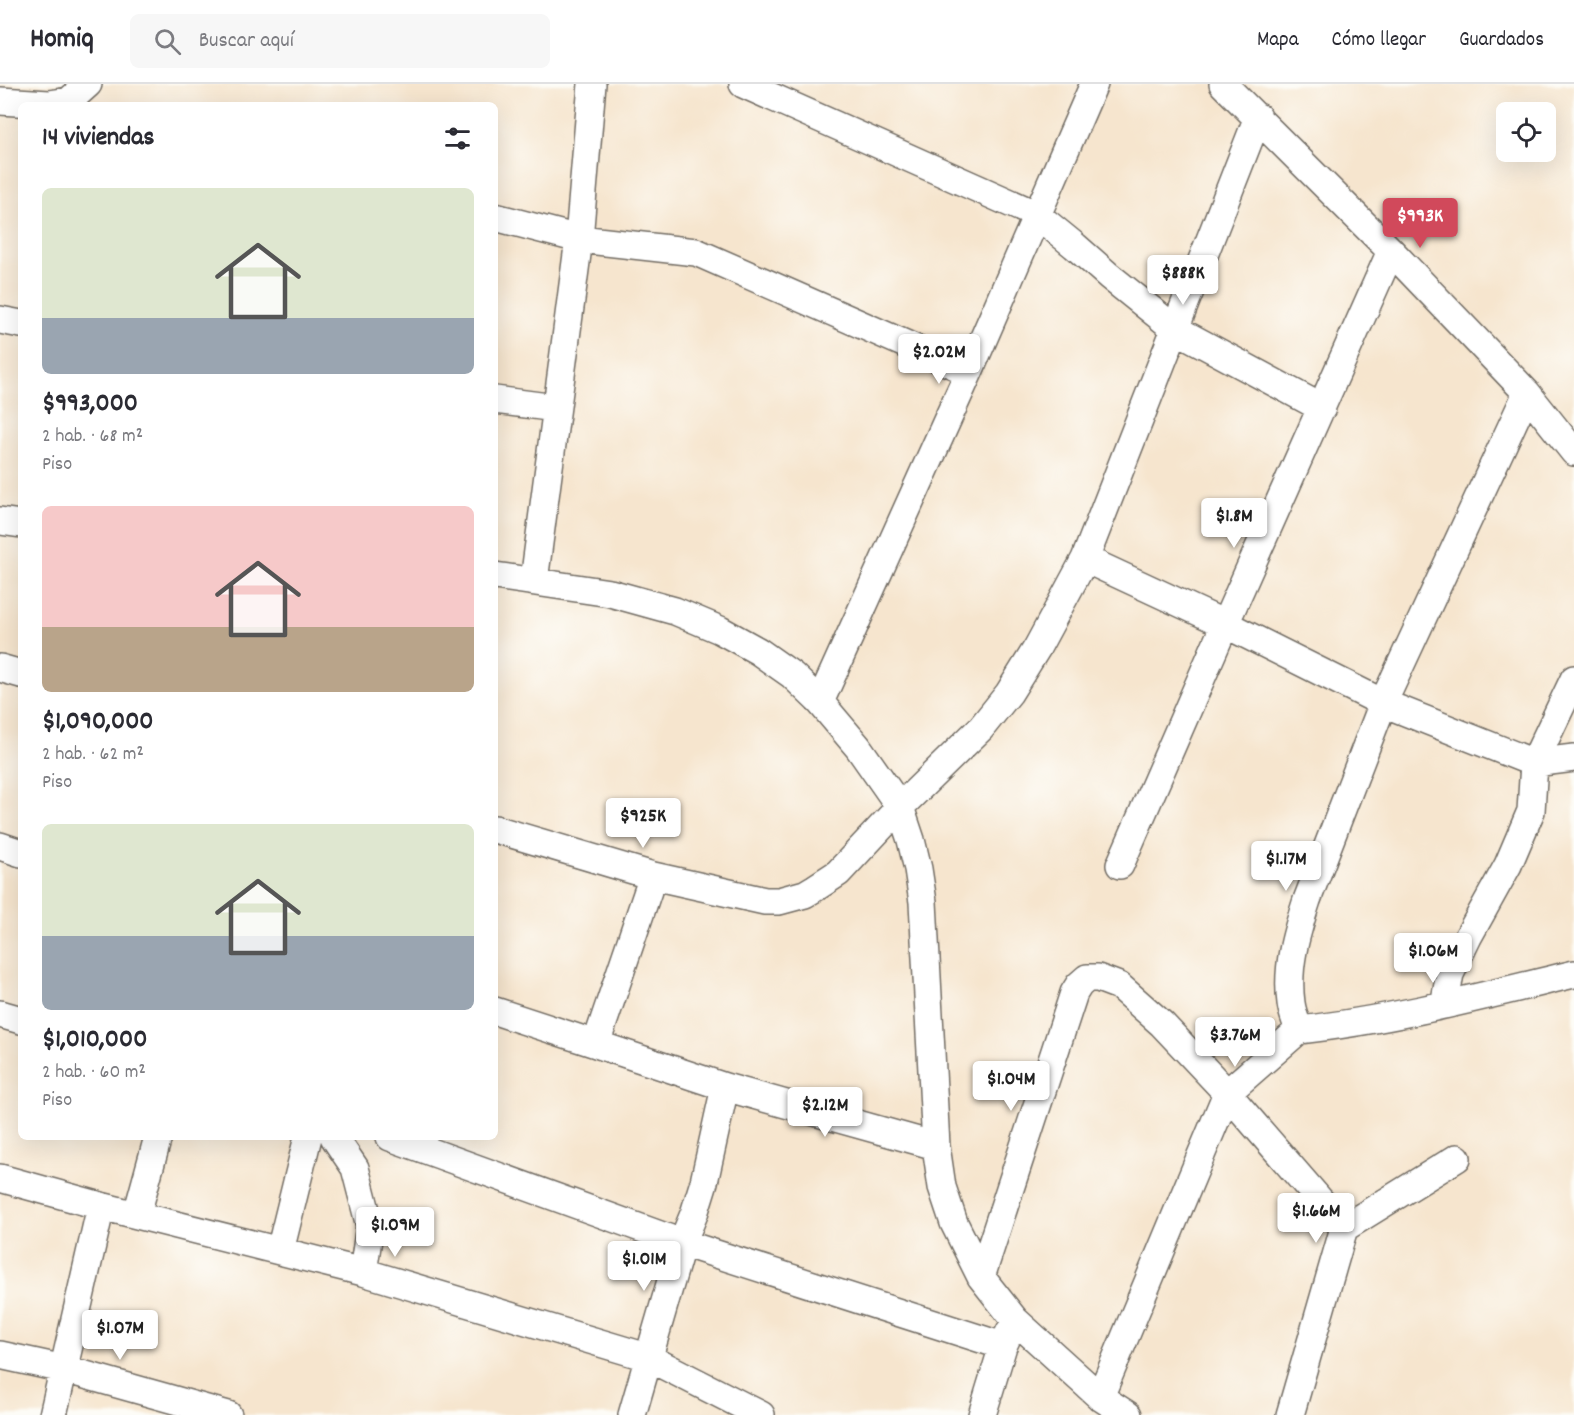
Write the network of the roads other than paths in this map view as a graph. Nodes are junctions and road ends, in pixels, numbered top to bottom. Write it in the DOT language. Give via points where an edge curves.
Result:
graph roads {
  1 [pos="88,84"];
  2 [pos="592,84"];
  3 [pos="743,84"];
  4 [pos="1094,84"];
  5 [pos="1223,84"];
  6 [pos="0,102"];
  7 [pos="62,102"];
  8 [pos="18,103"];
  9 [pos="1257,117"];
  10 [pos="1037,215"];
  11 [pos="498,218"];
  12 [pos="579,239"];
  13 [pos="1391,251"];
  14 [pos="0,320"];
  15 [pos="18,323"];
  16 [pos="1175,329"];
  17 [pos="969,372"];
  18 [pos="1527,393"];
  19 [pos="498,400"];
  20 [pos="556,408"];
  21 [pos="1322,408"];
  22 [pos="1574,452"];
  23 [pos="0,521"];
  24 [pos="18,524"];
  25 [pos="1085,559"];
  26 [pos="498,576"];
  27 [pos="534,581"];
  28 [pos="1225,624"];
  29 [pos="0,668"];
  30 [pos="18,673"];
  31 [pos="1574,679"];
  32 [pos="820,702"];
  33 [pos="1383,703"];
  34 [pos="1574,758"];
  35 [pos="1533,763"];
  36 [pos="900,807"];
  37 [pos="498,830"];
  38 [pos="0,846"];
  39 [pos="18,852"];
  40 [pos="1120,866"];
  41 [pos="653,876"];
  42 [pos="1574,974"];
  43 [pos="1444,1005"];
  44 [pos="498,1012"];
  45 [pos="0,1014"];
  46 [pos="18,1019"];
  47 [pos="1299,1030"];
  48 [pos="596,1044"];
  49 [pos="725,1087"];
  50 [pos="1227,1092"];
  51 [pos="157,1140"];
  52 [pos="307,1140"];
  53 [pos="335,1140"];
  54 [pos="398,1140"];
  55 [pos="936,1146"];
  56 [pos="1456,1158"];
  57 [pos="0,1178"];
  58 [pos="101,1206"];
  59 [pos="137,1214"];
  60 [pos="1344,1228"];
  61 [pos="682,1243"];
  62 [pos="280,1251"];
  63 [pos="363,1272"];
  64 [pos="981,1276"];
  65 [pos="1015,1320"];
  66 [pos="1003,1346"];
  67 [pos="0,1355"];
  68 [pos="647,1357"];
  69 [pos="64,1368"];
  70 [pos="1100,1396"];
  71 [pos="53,1415"];
  72 [pos="228,1415"];
  73 [pos="632,1415"];
  74 [pos="761,1415"];
  75 [pos="982,1415"];
  76 [pos="1128,1415"];
  77 [pos="1290,1415"];
  1 -- 7 [label="street" via="69,101"];
  2 -- 12 [label="street"];
  3 -- 10 [label="street"];
  4 -- 10 [label="street"];
  5 -- 9 [label="street"];
  6 -- 8 [label="street"];
  9 -- 13 [label="street"];
  9 -- 16 [label="street"];
  10 -- 16 [label="street"];
  10 -- 17 [label="street"];
  11 -- 12 [label="street"];
  12 -- 17 [label="street" via="696,252"];
  12 -- 20 [label="street"];
  13 -- 18 [label="street"];
  13 -- 21 [label="street"];
  14 -- 15 [label="street"];
  16 -- 21 [label="street"];
  16 -- 25 [label="street"];
  17 -- 32 [label="street"];
  18 -- 22 [label="street"];
  18 -- 33 [label="street"];
  19 -- 20 [label="street"];
  20 -- 27 [label="street"];
  21 -- 28 [label="street"];
  23 -- 24 [label="street"];
  25 -- 28 [label="street"];
  25 -- 36 [label="street" via="1009,693 981,728"];
  26 -- 27 [label="street"];
  27 -- 32 [label="street" via="610,593 675,611 720,630 792,675"];
  28 -- 33 [label="street"];
  28 -- 40 [label="street"];
  29 -- 30 [label="street"];
  31 -- 35 [label="street"];
  32 -- 36 [label="street"];
  33 -- 35 [label="street"];
  33 -- 47 [label="street" via="1297,931 1290,981 1291,1005"];
  34 -- 35 [label="street"];
  35 -- 43 [label="street" via="1531,811 1508,865 1450,974"];
  36 -- 41 [label="street" via="838,873 792,898 765,901"];
  36 -- 55 [label="street" via="923,902"];
  37 -- 41 [label="street"];
  38 -- 39 [label="street"];
  41 -- 48 [label="street"];
  42 -- 43 [label="street"];
  43 -- 47 [label="street"];
  44 -- 48 [label="street"];
  45 -- 46 [label="street"];
  47 -- 50 [label="street"];
  48 -- 49 [label="street"];
  49 -- 55 [label="street"];
  49 -- 61 [label="street" via="704,1182"];
  50 -- 60 [label="street"];
  50 -- 64 [label="street" via="1119,986 1087,978 1074,993"];
  50 -- 70 [label="street"];
  51 -- 59 [label="street"];
  52 -- 62 [label="street"];
  53 -- 63 [label="street" via="355,1168 370,1226"];
  54 -- 61 [label="street"];
  55 -- 64 [label="street" via="942,1186 954,1223"];
  56 -- 60 [label="street"];
  57 -- 58 [label="street"];
  58 -- 59 [label="street"];
  58 -- 69 [label="street"];
  59 -- 62 [label="street"];
  60 -- 77 [label="street"];
  61 -- 66 [label="street"];
  61 -- 68 [label="street"];
  62 -- 63 [label="street"];
  63 -- 68 [label="street"];
  64 -- 65 [label="street"];
  65 -- 66 [label="street"];
  65 -- 70 [label="street"];
  66 -- 75 [label="street"];
  67 -- 69 [label="street"];
  68 -- 73 [label="street"];
  68 -- 74 [label="street"];
  69 -- 71 [label="street"];
  69 -- 72 [label="street"];
  70 -- 76 [label="street"];
}
